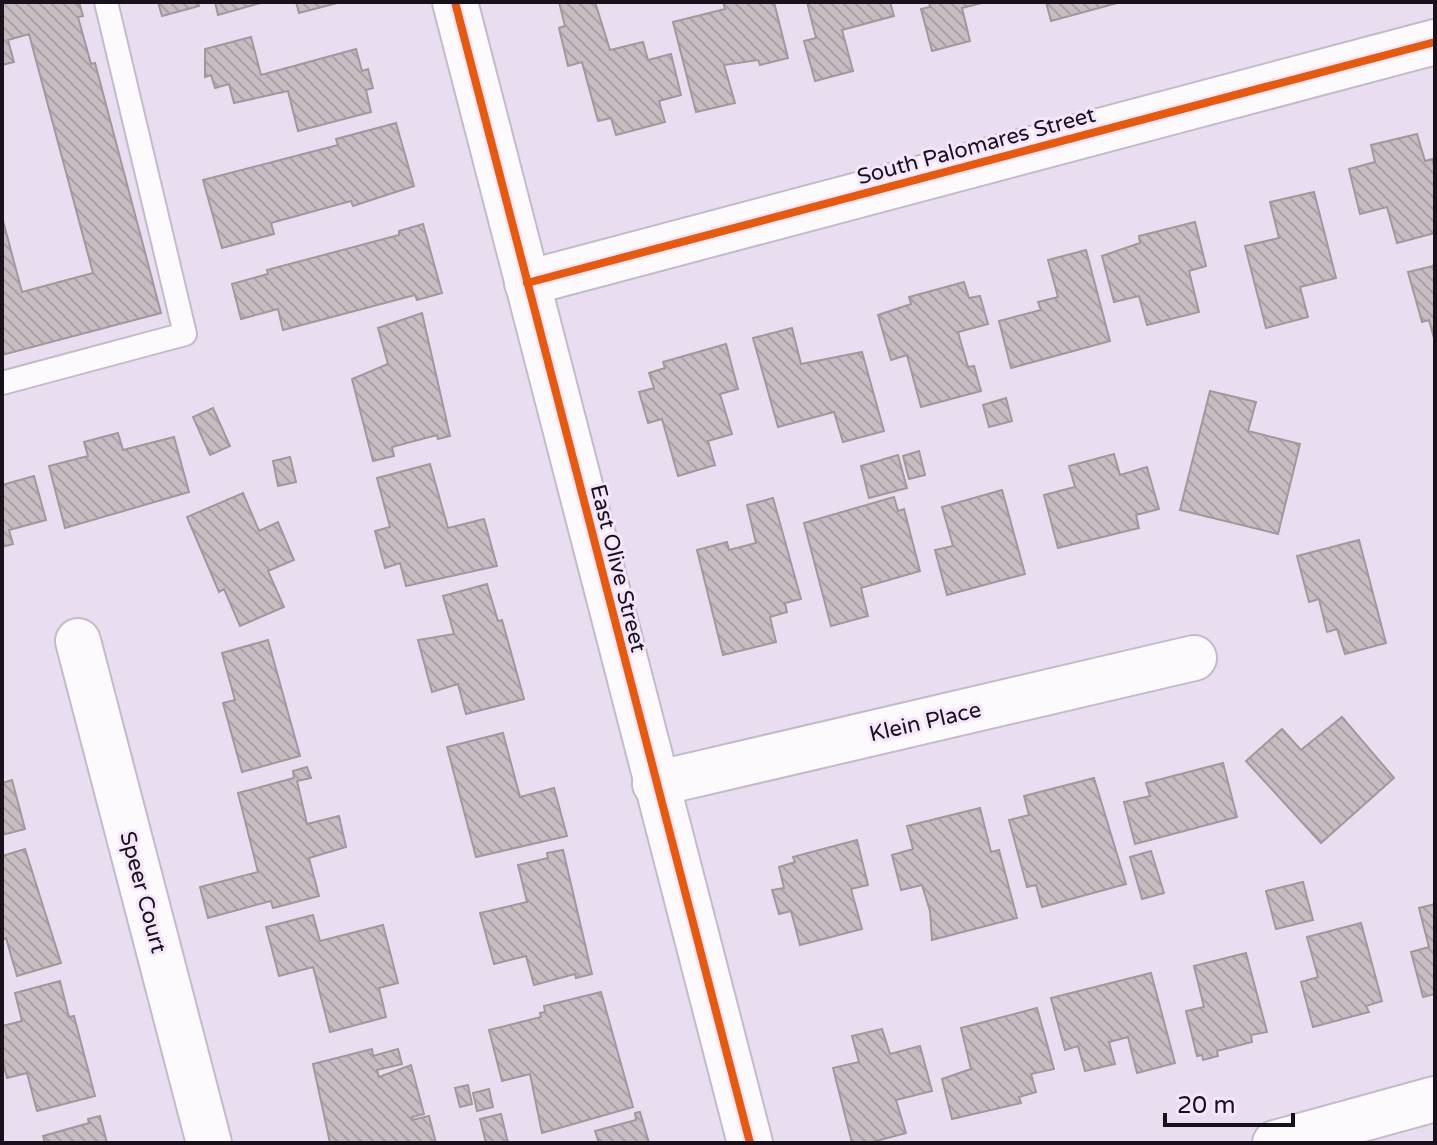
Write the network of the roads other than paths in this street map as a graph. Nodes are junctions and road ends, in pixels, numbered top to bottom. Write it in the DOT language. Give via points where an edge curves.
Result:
graph roads {
  1 [pos="106,2"];
  2 [pos="455,2"];
  3 [pos="1435,42"];
  4 [pos="527,283"];
  5 [pos="2,383"];
  6 [pos="78,641"];
  7 [pos="1194,658"];
  8 [pos="655,784"];
  9 [pos="1435,1099"];
  10 [pos="209,1143"];
  11 [pos="750,1143"];
  12 [pos="1275,1143"];
  1 -- 5 [label="lane" via="185,334"];
  2 -- 4 [label="street, East Olive Street"];
  3 -- 4 [label="street, South Palomares Street"];
  4 -- 8 [label="street, East Olive Street"];
  6 -- 10 [label="street, Speer Court"];
  7 -- 8 [label="street, Klein Place"];
  8 -- 11 [label="street, East Olive Street"];
  9 -- 12 [label="street"];
}
